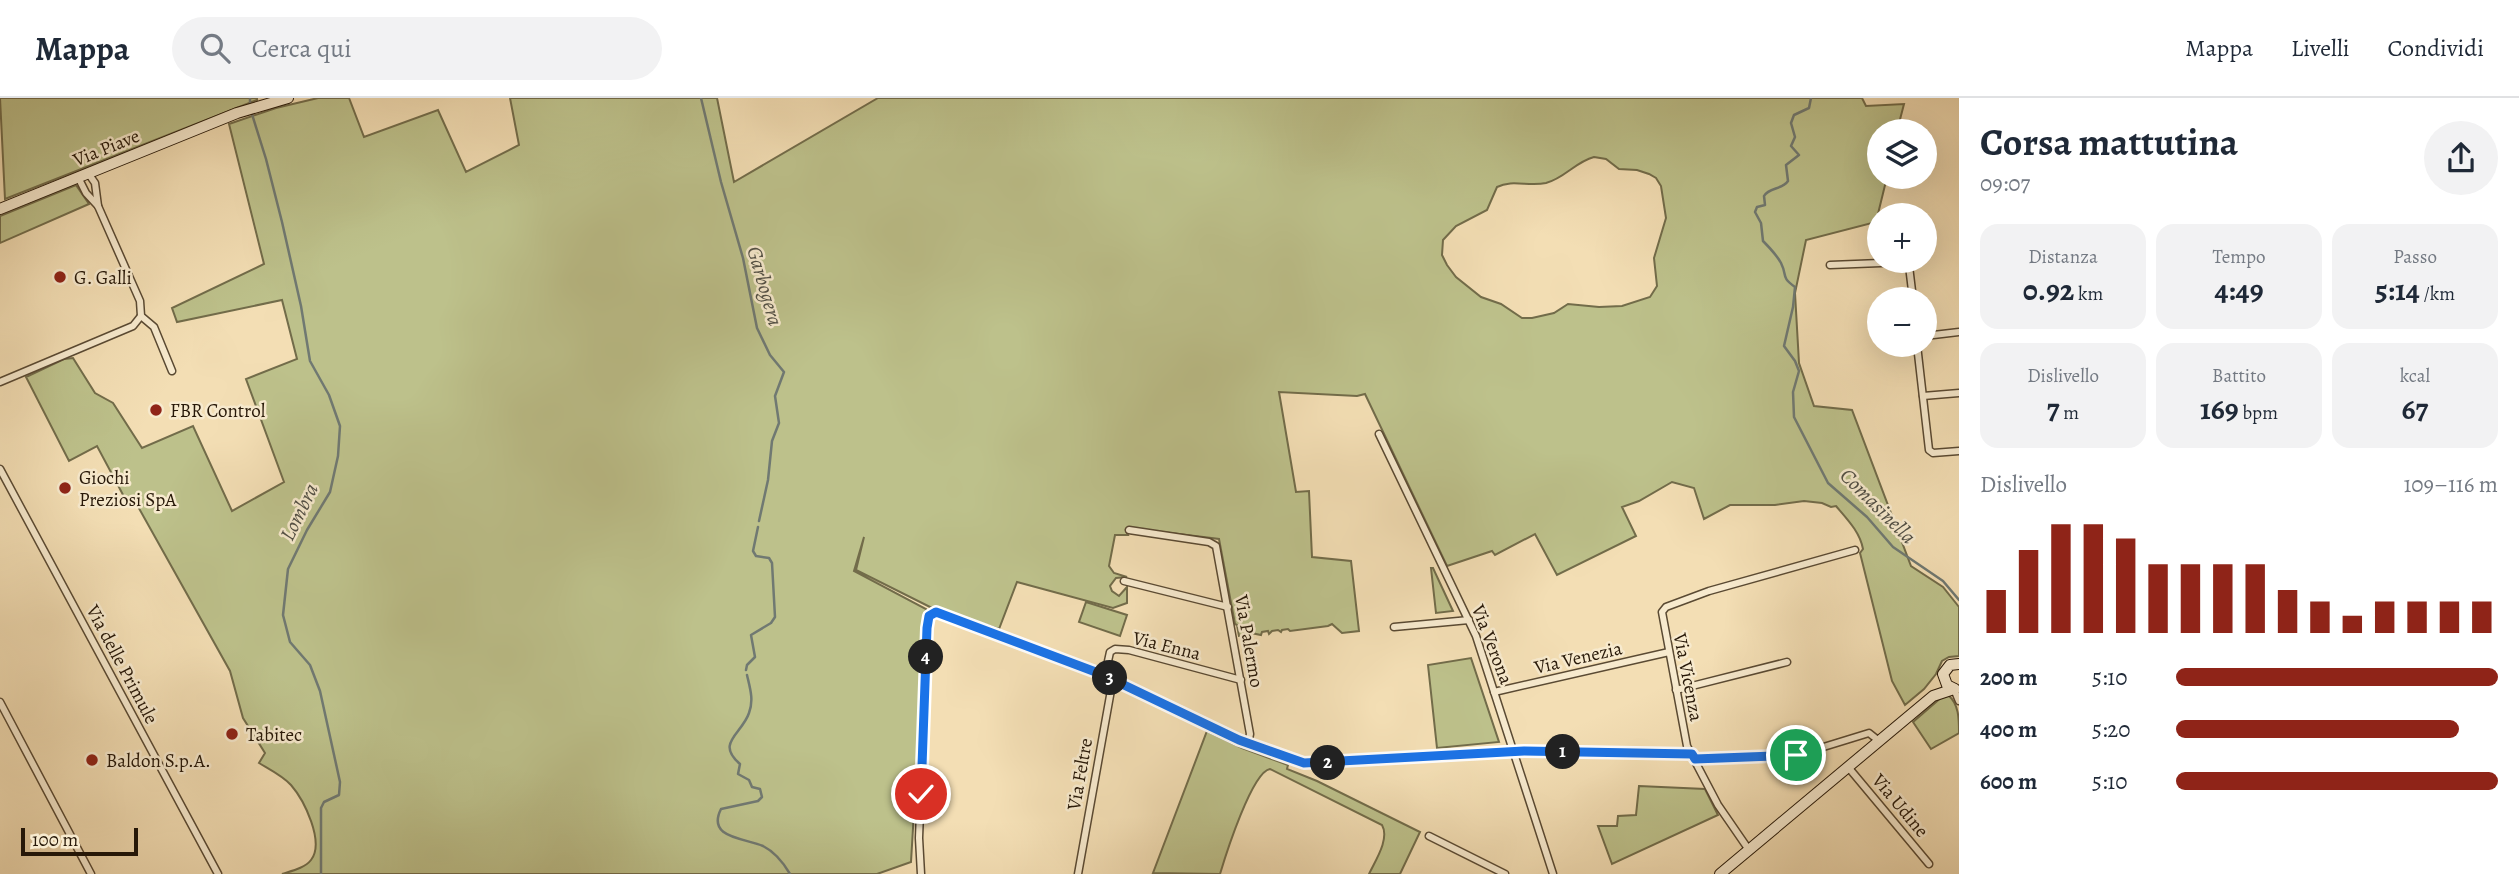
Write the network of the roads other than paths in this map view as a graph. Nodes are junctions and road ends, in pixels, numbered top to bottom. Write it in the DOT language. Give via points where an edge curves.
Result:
graph roads {
  1 [pos="288,98"];
  2 [pos="83,175"];
  3 [pos="98,206"];
  4 [pos="0,209"];
  5 [pos="1830,265"];
  6 [pos="1912,287"];
  7 [pos="141,316"];
  8 [pos="1959,332"];
  9 [pos="1937,335"];
  10 [pos="1918,357"];
  11 [pos="172,371"];
  12 [pos="0,382"];
  13 [pos="1959,393"];
  14 [pos="1923,396"];
  15 [pos="1379,434"];
  16 [pos="1959,451"];
  17 [pos="0,469"];
  18 [pos="1129,530"];
  19 [pos="1855,550"];
  20 [pos="1124,581"];
  21 [pos="1228,607"];
  22 [pos="1469,620"];
  23 [pos="1394,627"];
  24 [pos="1669,652"];
  25 [pos="1787,662"];
  26 [pos="1958,664"];
  27 [pos="1943,674"];
  28 [pos="1105,676"];
  29 [pos="1113,679"];
  30 [pos="1241,680"];
  31 [pos="1956,689"];
  32 [pos="1676,690"];
  33 [pos="1494,692"];
  34 [pos="1933,696"];
  35 [pos="1959,701"];
  36 [pos="0,702"];
  37 [pos="1879,741"];
  38 [pos="1248,744"];
  39 [pos="1514,752"];
  40 [pos="1693,757"];
  41 [pos="1848,767"];
  42 [pos="1429,836"];
  43 [pos="1749,850"];
  44 [pos="1929,864"];
  45 [pos="92,874"];
  46 [pos="218,874"];
  47 [pos="921,874"];
  48 [pos="1078,874"];
  49 [pos="1505,874"];
  50 [pos="1553,874"];
  51 [pos="1720,874"];
  1 -- 2 [label="street, Via Piave" via="226,117"];
  2 -- 3 [label="street" via="86,193"];
  2 -- 3 [label="street" via="95,183"];
  2 -- 4 [label="street, Via Piave"];
  3 -- 7 [label="street" via="140,301"];
  5 -- 6 [label="street" via="1906,262"];
  7 -- 11 [label="street" via="154,327"];
  7 -- 12 [label="street" via="133,326"];
  8 -- 9 [label="street"];
  10 -- 14 [label="street"];
  13 -- 14 [label="street"];
  14 -- 16 [label="street" via="1931,452"];
  15 -- 22 [label="street, Via Verona"];
  17 -- 46 [label="street, Via delle Primule"];
  18 -- 21 [label="street, Via Palermo" via="1214,544"];
  19 -- 24 [label="street, Via Vicenza" via="1665,608 1662,614"];
  20 -- 21 [label="street"];
  21 -- 30 [label="street, Via Palermo"];
  22 -- 23 [label="street"];
  22 -- 33 [label="street, Via Verona"];
  24 -- 32 [label="street, Via Vicenza"];
  24 -- 33 [label="street, Via Venezia"];
  25 -- 32 [label="street"];
  26 -- 27 [label="street" via="1947,667"];
  27 -- 31 [label="street" via="1945,682"];
  27 -- 34 [label="street"];
  28 -- 29 [label="street"];
  28 -- 30 [label="street, Via Enna" via="1110,652 1116,649"];
  28 -- 47 [label="street" via="932,613 927,628"];
  29 -- 38 [label="street"];
  29 -- 48 [label="street, Via Feltre"];
  30 -- 38 [label="street, Via Palermo" via="1251,735"];
  31 -- 34 [label="street"];
  31 -- 35 [label="street"];
  32 -- 40 [label="street, Via Vicenza"];
  33 -- 39 [label="street, Via Verona"];
  34 -- 37 [label="street"];
  36 -- 45 [label="street"];
  37 -- 40 [label="street" via="1869,733 1791,757"];
  37 -- 41 [label="street"];
  38 -- 39 [label="street" via="1315,764"];
  39 -- 40 [label="street"];
  39 -- 50 [label="street, Via Verona"];
  40 -- 43 [label="street, Via Vicenza" via="1717,805"];
  41 -- 43 [label="street"];
  41 -- 44 [label="street, Via Udine"];
  42 -- 49 [label="street"];
  43 -- 51 [label="street"];
}
